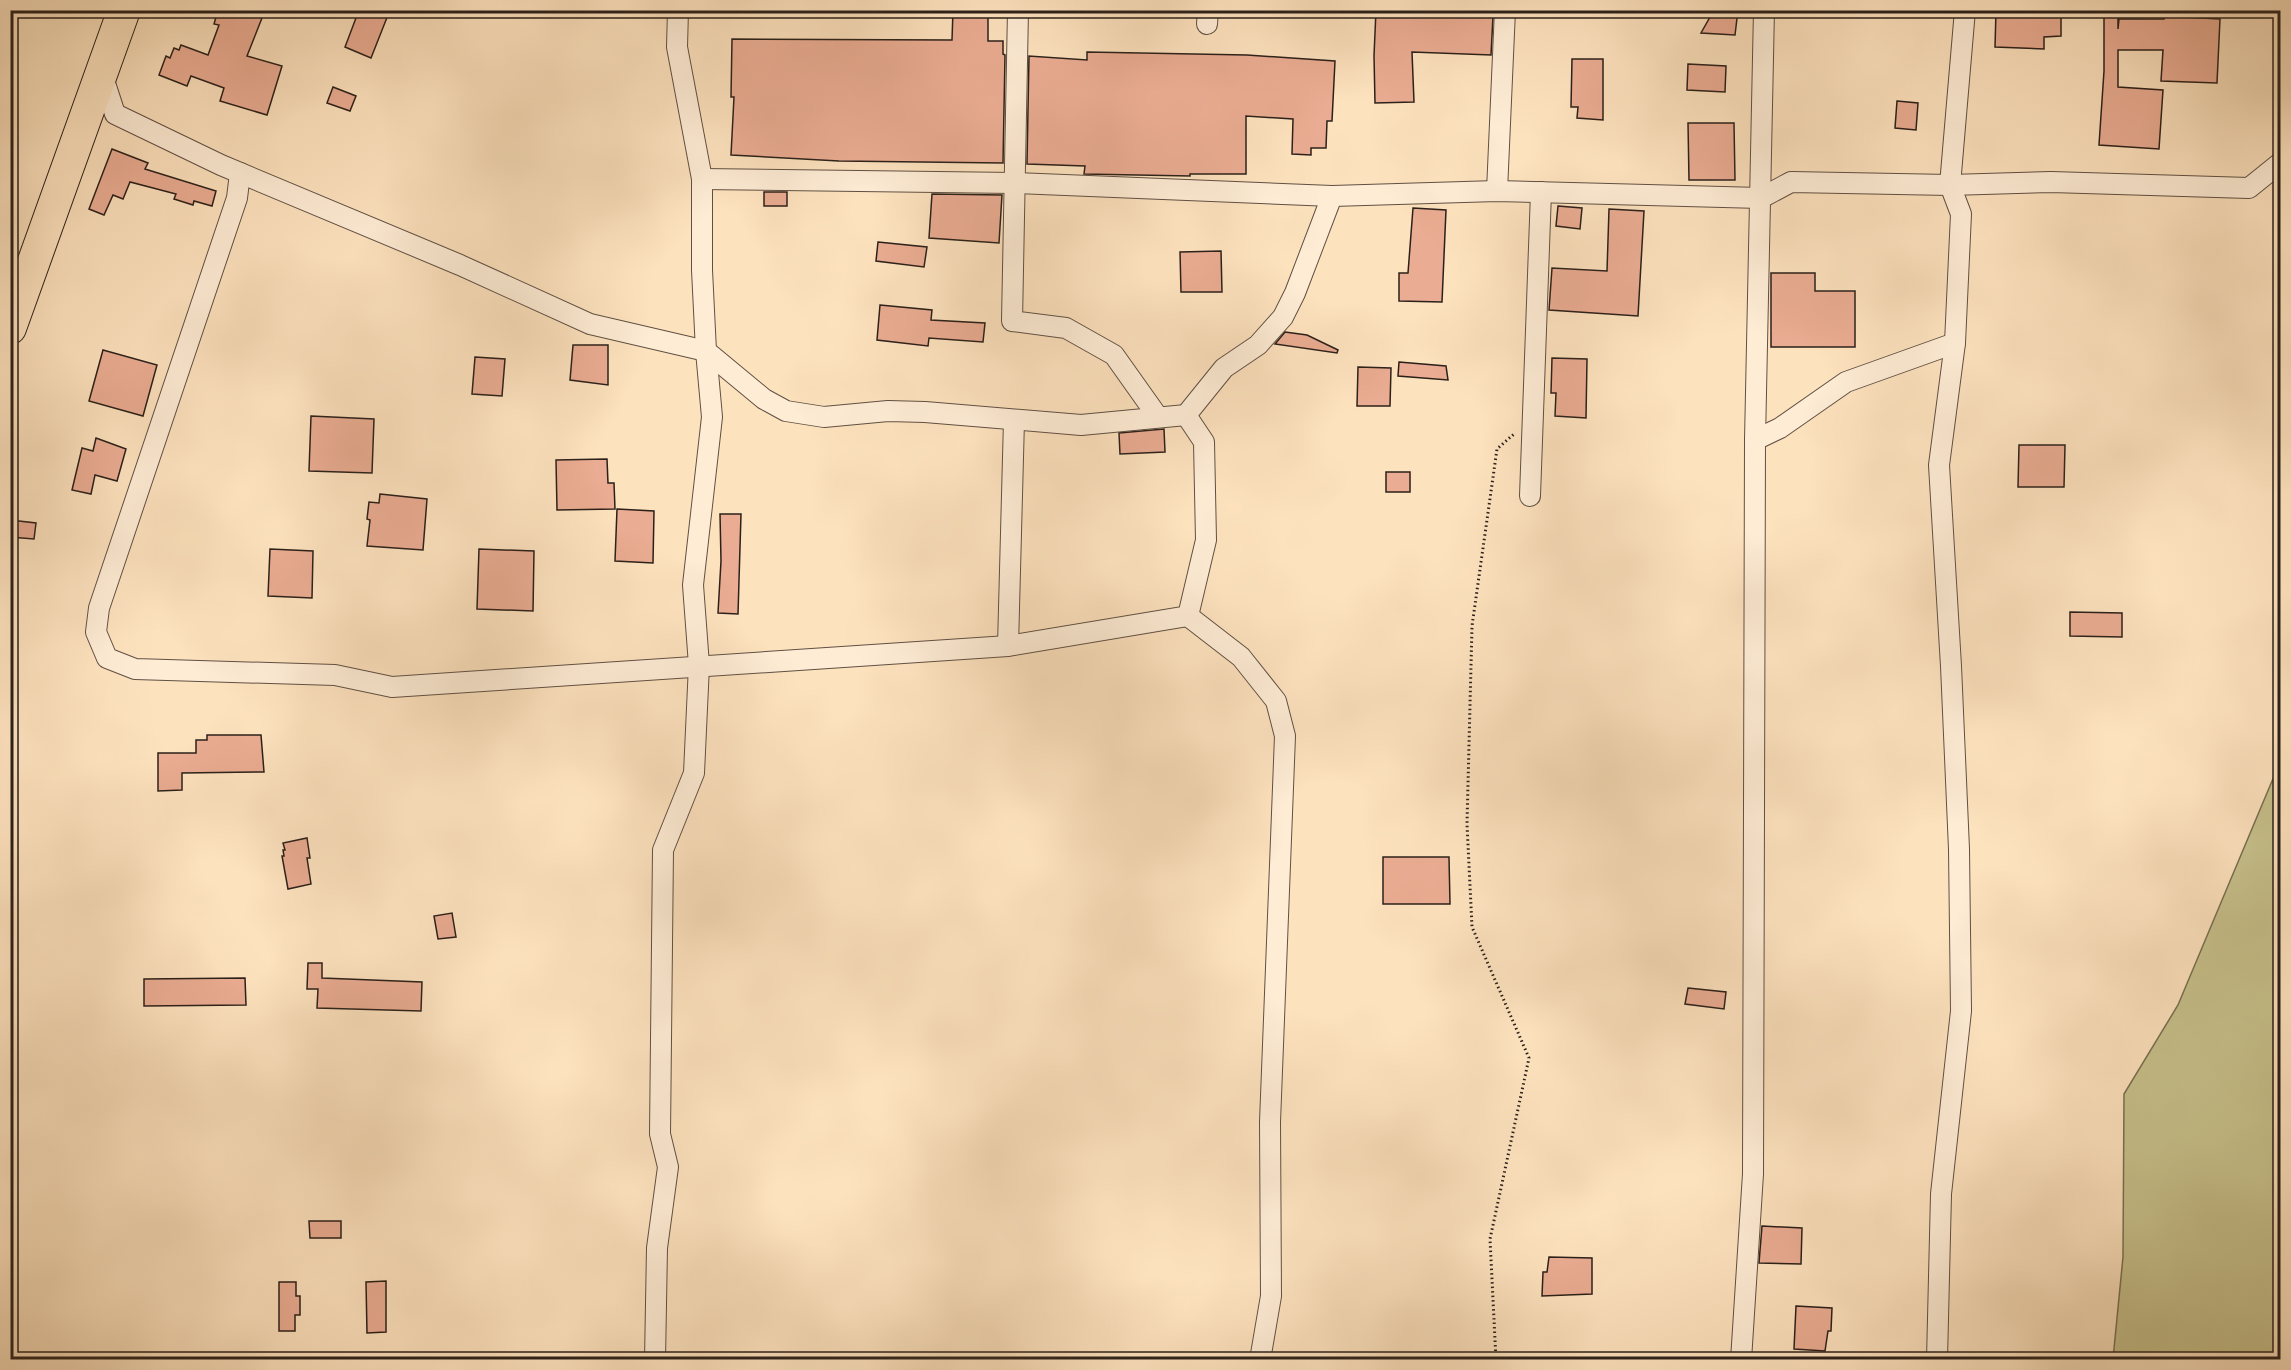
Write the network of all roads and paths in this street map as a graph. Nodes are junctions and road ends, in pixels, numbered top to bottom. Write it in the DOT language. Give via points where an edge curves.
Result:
graph roads {
  1 [pos="124,10"];
  2 [pos="678,10"];
  3 [pos="1018,10"];
  4 [pos="1505,10"];
  5 [pos="1764,10"];
  6 [pos="1965,10"];
  7 [pos="102,74"];
  8 [pos="2280,163"];
  9 [pos="240,173"];
  10 [pos="702,179"];
  11 [pos="1015,183"];
  12 [pos="1950,185"];
  13 [pos="1497,191"];
  14 [pos="1541,192"];
  15 [pos="1332,196"];
  16 [pos="1761,198"];
  17 [pos="10,328"];
  18 [pos="1955,343"];
  19 [pos="706,351"];
  20 [pos="1186,415"];
  21 [pos="1533,416"];
  22 [pos="1158,417"];
  23 [pos="1014,420"];
  24 [pos="1755,440"];
  25 [pos="1530,496"];
  26 [pos="1188,616"];
  27 [pos="1008,646"];
  28 [pos="699,665"];
  29 [pos="655,1359"];
  30 [pos="1260,1359"];
  31 [pos="1496,1359"];
  32 [pos="1741,1359"];
  33 [pos="1937,1359"];
  1 -- 7 [label="main road"];
  2 -- 10 [label="street" via="677,47"];
  3 -- 11 [label="street"];
  4 -- 13 [label="street"];
  5 -- 16 [label="street"];
  6 -- 12 [label="street"];
  7 -- 9 [label="street" via="115,114"];
  7 -- 17 [label="main road"];
  8 -- 12 [label="street" via="2249,188 2051,182"];
  9 -- 19 [label="street" via="590,324"];
  9 -- 28 [label="street" via="237,198 99,608 96,632 107,658 135,669 335,675 392,687"];
  10 -- 11 [label="street"];
  10 -- 19 [label="street"];
  11 -- 15 [label="street"];
  11 -- 22 [label="street" via="1012,321 1066,328 1114,356"];
  12 -- 16 [label="street" via="1791,182"];
  12 -- 18 [label="street" via="1960,214"];
  13 -- 14 [label="street"];
  13 -- 15 [label="street"];
  14 -- 16 [label="street"];
  14 -- 21 [label="street"];
  15 -- 20 [label="street" via="1283,317 1258,345 1224,368"];
  16 -- 24 [label="street"];
  18 -- 24 [label="street" via="1846,382 1780,428"];
  18 -- 33 [label="street" via="1939,465 1959,849 1961,1011 1941,1194"];
  19 -- 23 [label="street" via="764,399 786,411 824,417 906,411"];
  19 -- 28 [label="street" via="712,417 693,585"];
  20 -- 22 [label="street"];
  20 -- 26 [label="street" via="1204,442 1206,540"];
  21 -- 25 [label="street"];
  21 -- 31 [label="path" via="1497,449 1472,626 1467,824 1472,927 1529,1058 1490,1239"];
  22 -- 23 [label="street" via="1081,425"];
  23 -- 27 [label="street"];
  24 -- 32 [label="street" via="1754,1174"];
  26 -- 27 [label="street"];
  26 -- 30 [label="street" via="1240,657 1276,700 1285,736 1270,1122 1271,1296"];
  27 -- 28 [label="street"];
  28 -- 29 [label="street" via="694,773 663,850 660,1134 668,1167 657,1248"];
}
